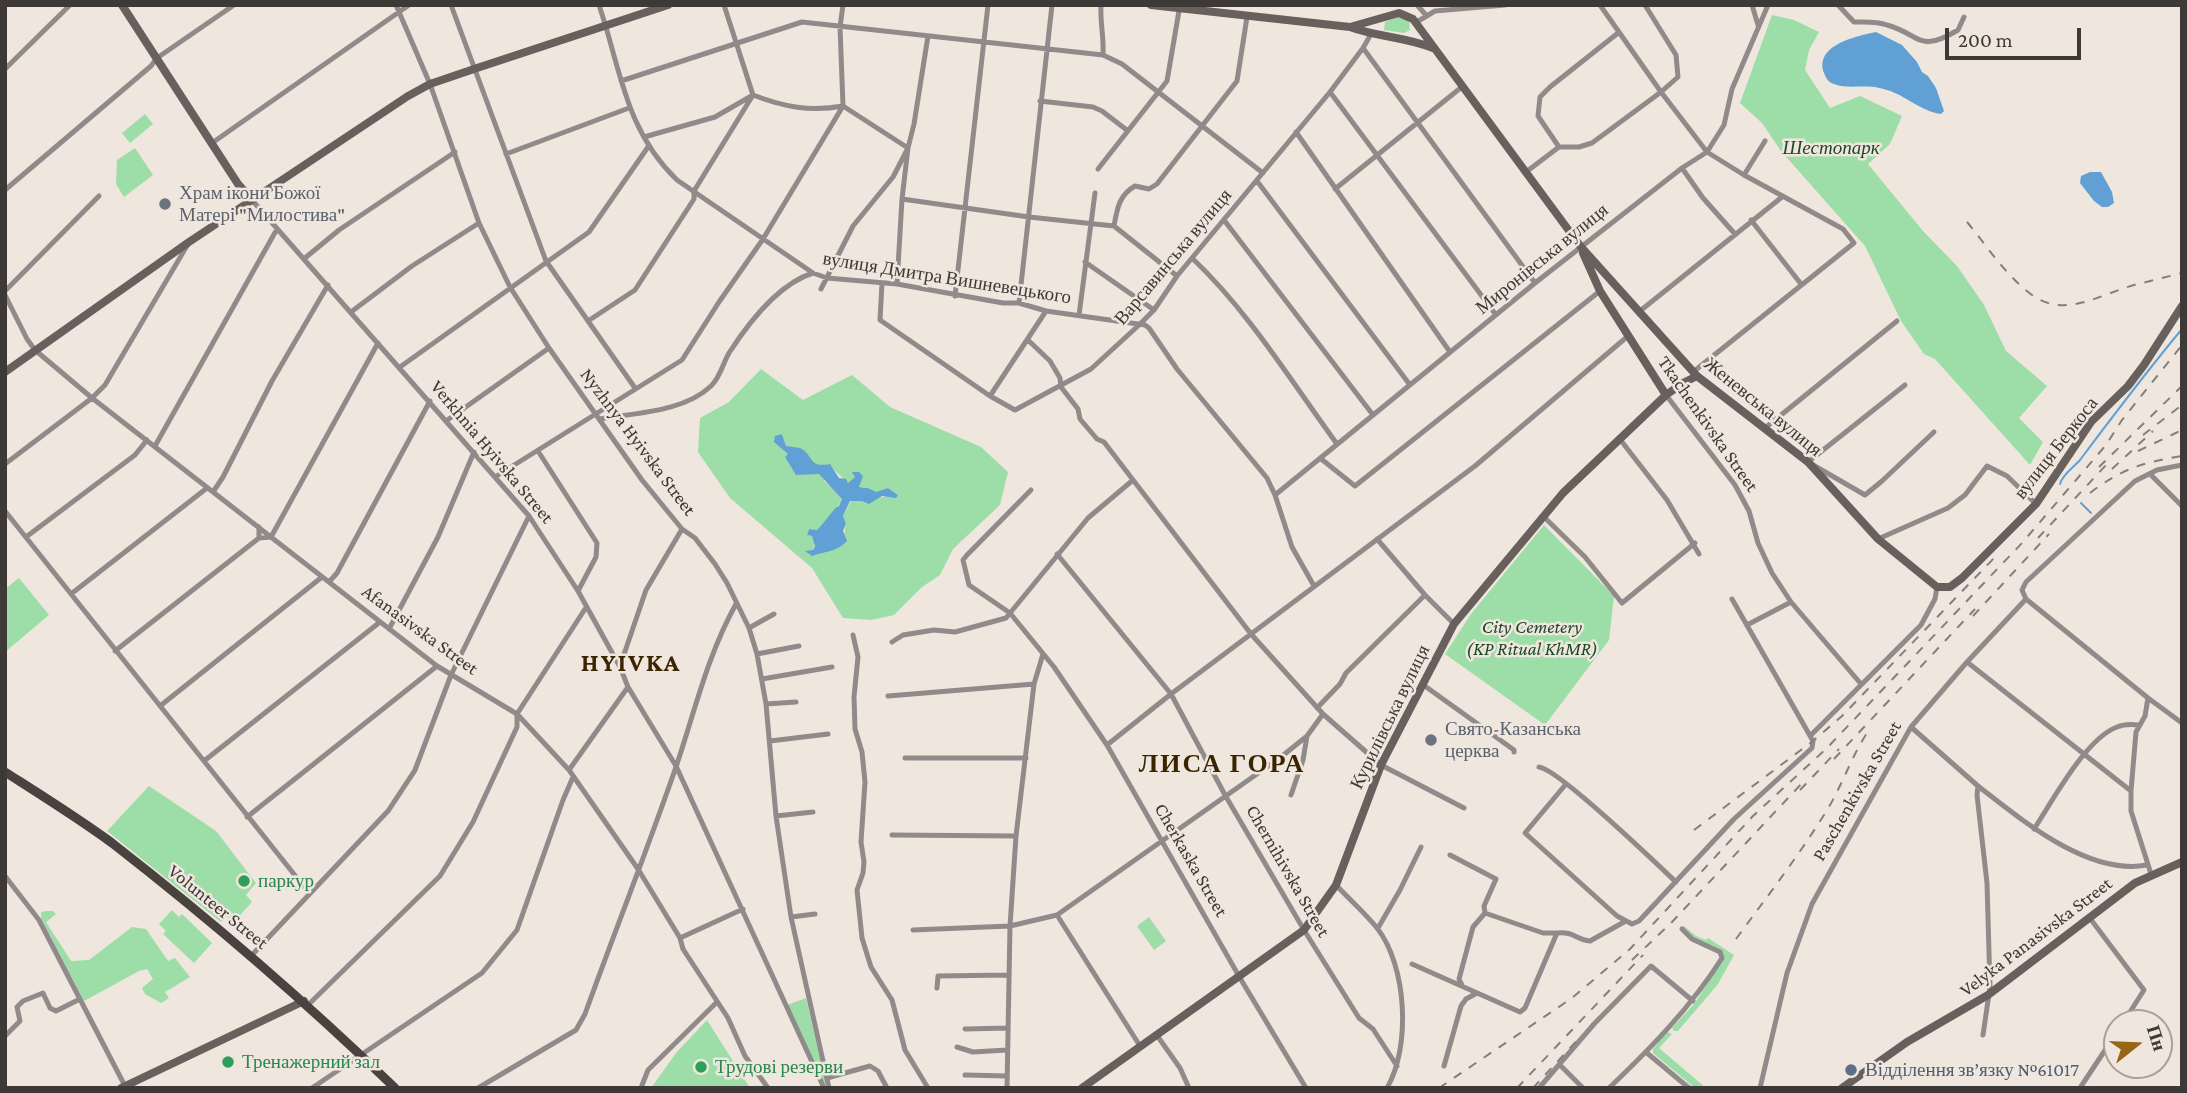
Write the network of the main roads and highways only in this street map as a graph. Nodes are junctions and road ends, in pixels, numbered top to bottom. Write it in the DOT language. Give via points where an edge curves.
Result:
graph roads {
  1 [pos="122,5"];
  2 [pos="668,5"];
  3 [pos="1151,5"];
  4 [pos="1179,7"];
  5 [pos="1402,10"];
  6 [pos="1380,20"];
  7 [pos="1415,23"];
  8 [pos="1350,27"];
  9 [pos="1381,36"];
  10 [pos="1403,38"];
  11 [pos="1436,49"];
  12 [pos="252,200"];
  13 [pos="1581,247"];
  14 [pos="2182,306"];
  15 [pos="5,372"];
  16 [pos="1695,374"];
  17 [pos="1666,395"];
  18 [pos="1937,587"];
  19 [pos="5,772"];
  20 [pos="2182,862"];
  21 [pos="306,1003"];
  22 [pos="124,1087"];
  23 [pos="395,1088"];
  24 [pos="1082,1088"];
  25 [pos="1842,1088"];
  1 -- 12 [label="main road, Verkhnia Hyivska Street"];
  2 -- 12 [label="main road" via="430,85"];
  3 -- 4 [label="main road"];
  4 -- 8 [label="main road"];
  5 -- 6 [label="main road"];
  5 -- 7 [label="main road"];
  6 -- 8 [label="main road"];
  6 -- 9 [label="main road"];
  7 -- 10 [label="main road"];
  7 -- 11 [label="main road, Женевська вулиця"];
  8 -- 9 [label="main road"];
  9 -- 10 [label="main road"];
  10 -- 11 [label="main road"];
  11 -- 13 [label="main road, Женевська вулиця"];
  12 -- 15 [label="main road"];
  13 -- 16 [label="main road, Женевська вулиця"];
  13 -- 17 [label="main road, Tkachenkivska Street" via="1600,290"];
  14 -- 18 [label="main road, вулиця Беркоса" via="2144,365 2091,422 2036,504 1962,578 1950,587"];
  16 -- 17 [label="main road, Курилівська вулиця"];
  16 -- 18 [label="main road, Женевська вулиця" via="1808,462 1878,539"];
  17 -- 24 [label="main road, Курилівська вулиця" via="1563,492 1454,624 1381,765 1336,885 1304,930"];
  19 -- 21 [label="main road, Volunteer Street" via="110,842"];
  20 -- 25 [label="main road, Velyka Panasivska Street" via="2151,874 2118,895 1988,995 1907,1042"];
  21 -- 22 [label="main road"];
  21 -- 23 [label="main road, Volunteer Street"];
}
